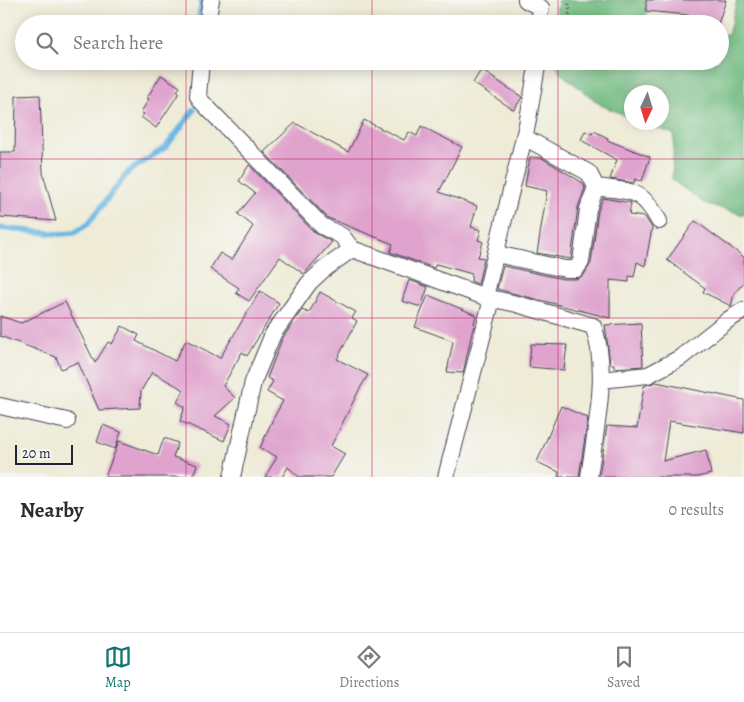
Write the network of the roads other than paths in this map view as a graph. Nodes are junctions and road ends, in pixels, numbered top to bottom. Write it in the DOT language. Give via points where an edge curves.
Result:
graph roads {
  1 [pos="211,0"];
  2 [pos="526,0"];
  3 [pos="208,15"];
  4 [pos="540,15"];
  5 [pos="200,70"];
  6 [pos="536,70"];
  7 [pos="524,137"];
  8 [pos="596,187"];
  9 [pos="659,220"];
  10 [pos="352,249"];
  11 [pos="496,254"];
  12 [pos="489,298"];
  13 [pos="744,310"];
  14 [pos="601,380"];
  15 [pos="0,406"];
  16 [pos="67,421"];
  17 [pos="232,477"];
  18 [pos="446,477"];
  19 [pos="589,477"];
  1 -- 3 [label="street"];
  2 -- 4 [label="street" via="541,8"];
  5 -- 10 [label="street" via="198,96 202,102 318,222 342,236"];
  6 -- 7 [label="street"];
  7 -- 8 [label="street" via="589,173"];
  7 -- 11 [label="street"];
  8 -- 9 [label="street" via="638,193 652,206"];
  8 -- 11 [label="street" via="588,209 581,262 576,268 565,269"];
  10 -- 12 [label="street"];
  10 -- 17 [label="street" via="310,283 273,334 254,382"];
  11 -- 12 [label="street"];
  12 -- 14 [label="street" via="593,326"];
  12 -- 18 [label="street"];
  13 -- 14 [label="street" via="680,358 648,374"];
  14 -- 19 [label="street"];
  15 -- 16 [label="street"];
}
